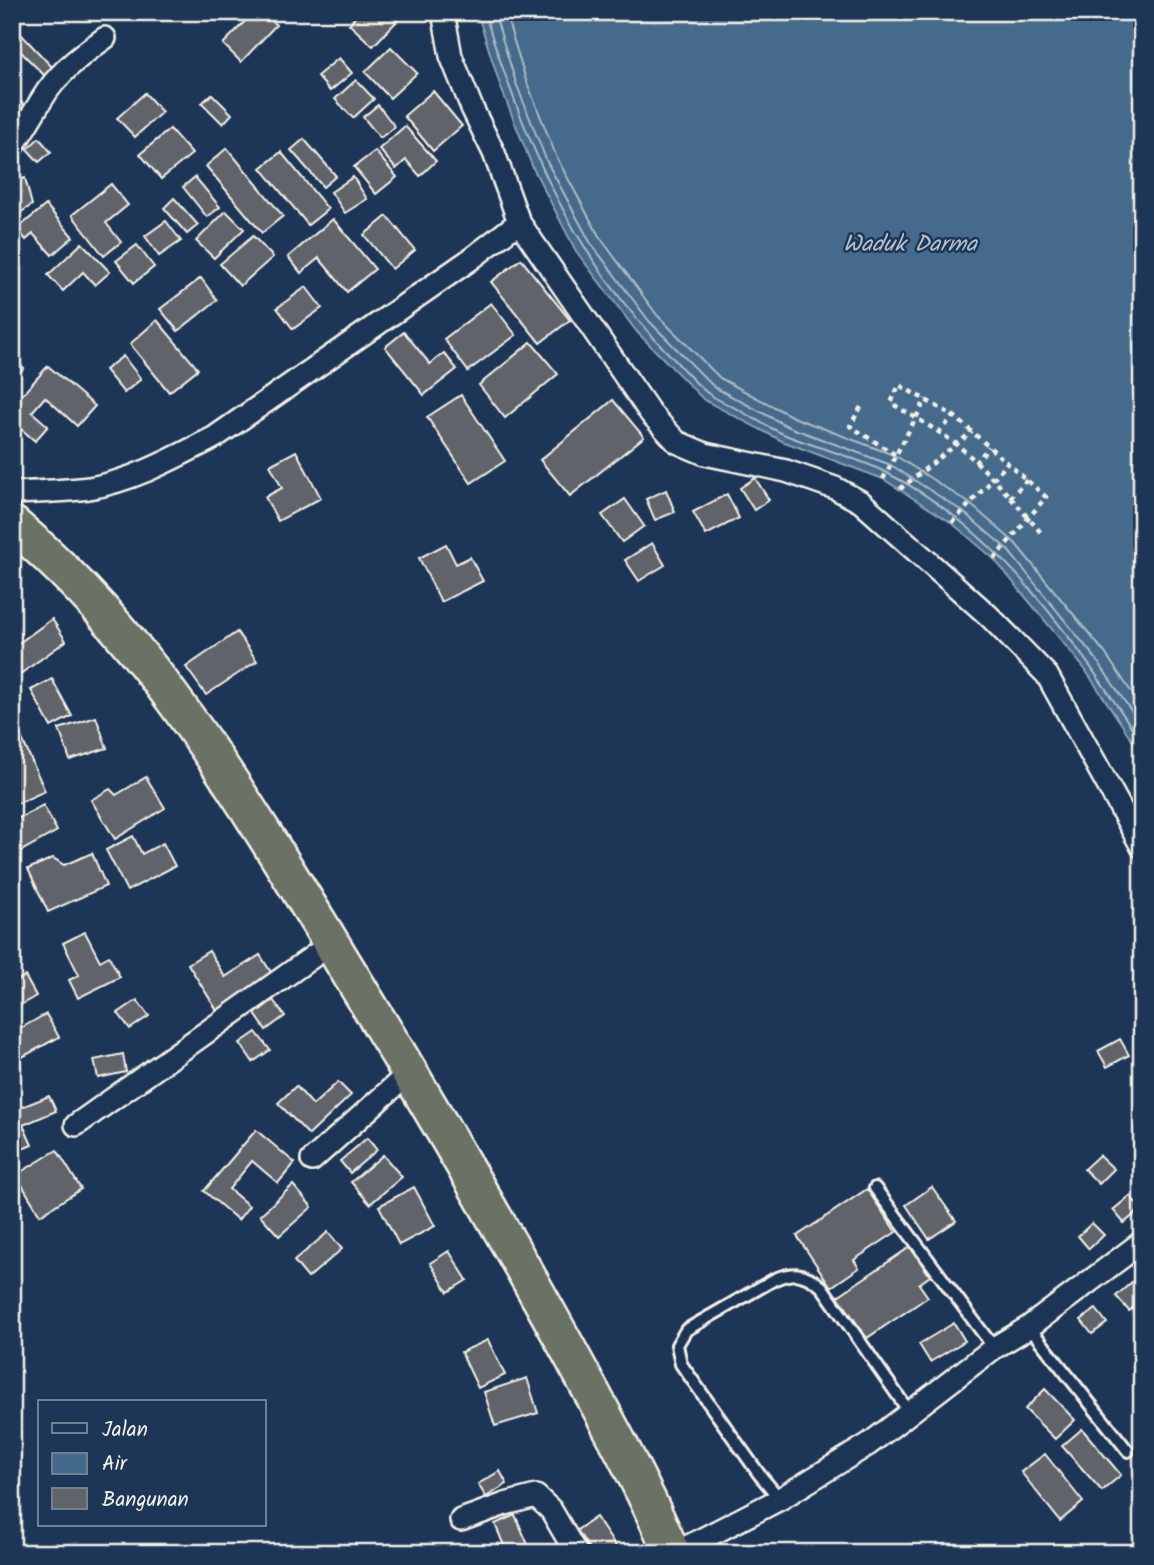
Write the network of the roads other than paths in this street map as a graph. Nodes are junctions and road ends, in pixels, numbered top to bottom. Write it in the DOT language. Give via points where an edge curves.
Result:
graph roads {
  1 [pos="443,12"];
  2 [pos="105,38"];
  3 [pos="12,147"];
  4 [pos="519,222"];
  5 [pos="12,494"];
  6 [pos="12,524"];
  7 [pos="1142,847"];
  8 [pos="332,943"];
  9 [pos="409,1073"];
  10 [pos="76,1125"];
  11 [pos="312,1160"];
  12 [pos="875,1188"];
  13 [pos="1142,1242"];
  14 [pos="1029,1327"];
  15 [pos="993,1348"];
  16 [pos="910,1413"];
  17 [pos="1128,1451"];
  18 [pos="780,1499"];
  19 [pos="461,1520"];
  20 [pos="576,1553"];
  21 [pos="673,1553"];
  1 -- 4 [label="street" via="451,56"];
  2 -- 3 [label="street" via="80,55 48,90"];
  4 -- 5 [label="street" via="215,437 174,459 91,488"];
  4 -- 7 [label="street" via="651,414 677,442 705,454 786,471 861,502 989,616 1047,675"];
  6 -- 8 [label="highway" via="116,624 176,701"];
  8 -- 9 [label="highway"];
  8 -- 10 [label="street"];
  9 -- 11 [label="street"];
  9 -- 21 [label="highway" via="537,1291"];
  12 -- 15 [label="lane"];
  13 -- 14 [label="street"];
  14 -- 15 [label="street"];
  14 -- 17 [label="lane"];
  15 -- 16 [label="street"];
  16 -- 18 [label="street"];
  16 -- 18 [label="lane" via="822,1287 802,1273 775,1279 686,1330 677,1345 681,1364"];
  18 -- 21 [label="street"];
  19 -- 20 [label="street" via="536,1496 551,1510"];
}
